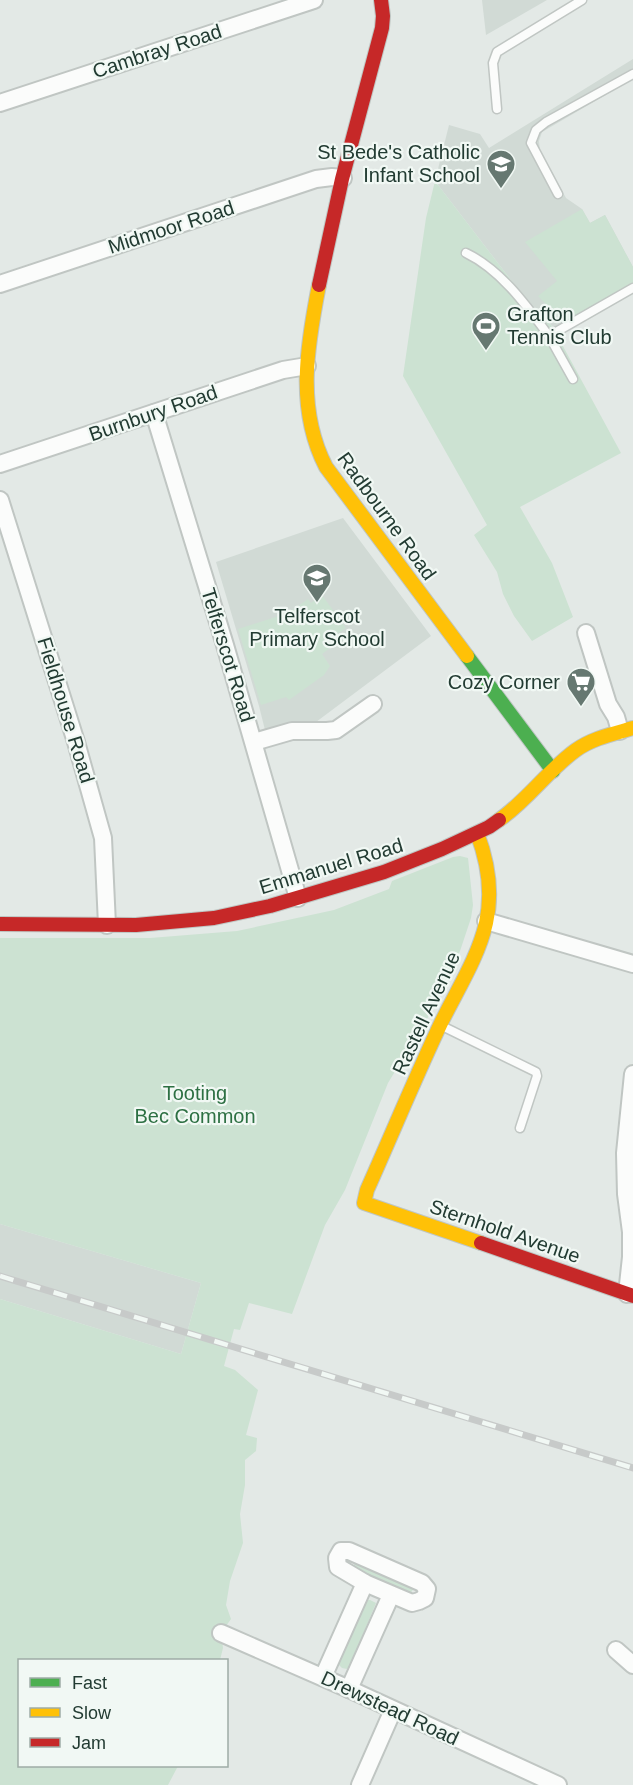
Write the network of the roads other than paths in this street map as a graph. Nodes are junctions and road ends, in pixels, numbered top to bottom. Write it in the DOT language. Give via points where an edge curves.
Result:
graph roads {
  1 [pos="314,0"];
  2 [pos="381,0"];
  3 [pos="582,0"];
  4 [pos="633,74"];
  5 [pos="0,103"];
  6 [pos="497,109"];
  7 [pos="343,178"];
  8 [pos="558,194"];
  9 [pos="466,253"];
  10 [pos="0,284"];
  11 [pos="633,288"];
  12 [pos="549,336"];
  13 [pos="307,366"];
  14 [pos="573,379"];
  15 [pos="154,413"];
  16 [pos="0,465"];
  17 [pos="0,500"];
  18 [pos="586,633"];
  19 [pos="373,704"];
  20 [pos="627,729"];
  21 [pos="254,742"];
  22 [pos="553,771"];
  23 [pos="477,833"];
  24 [pos="298,897"];
  25 [pos="486,921"];
  26 [pos="0,924"];
  27 [pos="107,925"];
  28 [pos="633,964"];
  29 [pos="440,1024"];
  30 [pos="633,1074"];
  31 [pos="520,1128"];
  32 [pos="629,1153"];
  33 [pos="364,1203"];
  34 [pos="630,1295"];
  35 [pos="365,1583"];
  36 [pos="391,1595"];
  37 [pos="221,1633"];
  38 [pos="616,1650"];
  39 [pos="633,1665"];
  40 [pos="323,1677"];
  41 [pos="350,1689"];
  42 [pos="393,1710"];
  43 [pos="360,1785"];
  44 [pos="558,1785"];
  1 -- 5 [label="street, Cambray Road"];
  2 -- 7 [label="street, Radbourne Road" via="381,28"];
  3 -- 6 [label="lane" via="497,52 493,63"];
  4 -- 8 [label="lane" via="536,130 531,143"];
  7 -- 10 [label="street, Midmoor Road" via="316,179"];
  7 -- 13 [label="street, Radbourne Road" via="319,284"];
  9 -- 12 [label="lane" via="507,285"];
  11 -- 12 [label="lane"];
  12 -- 14 [label="lane"];
  13 -- 15 [label="street, Burnbury Road" via="283,370"];
  13 -- 22 [label="street, Radbourne Road" via="309,423 326,467"];
  15 -- 16 [label="street, Burnbury Road"];
  15 -- 21 [label="street, Telferscot Road"];
  17 -- 27 [label="street, Fieldhouse Road" via="103,838"];
  18 -- 20 [label="street" via="608,704"];
  19 -- 21 [label="street" via="336,730 292,732"];
  20 -- 22 [label="street, Emmanuel Road" via="587,743"];
  21 -- 24 [label="street, Telferscot Road"];
  22 -- 23 [label="street, Emmanuel Road" via="514,810"];
  23 -- 24 [label="street, Emmanuel Road" via="384,872"];
  23 -- 25 [label="street, Rastell Avenue" via="489,872"];
  24 -- 27 [label="street, Emmanuel Road" via="214,918"];
  25 -- 28 [label="street"];
  25 -- 29 [label="street, Rastell Avenue" via="482,939"];
  26 -- 27 [label="street, Emmanuel Road"];
  29 -- 31 [label="lane" via="536,1072"];
  29 -- 33 [label="street, Rastell Avenue"];
  30 -- 32 [label="street"];
  32 -- 34 [label="street" via="626,1194 631,1232"];
  33 -- 34 [label="street, Sternhold Avenue"];
  35 -- 36 [label="street"];
  35 -- 36 [label="street" via="338,1567 341,1551 422,1583 427,1589 425,1598 412,1603"];
  35 -- 40 [label="street"];
  36 -- 41 [label="street"];
  37 -- 40 [label="street, Drewstead Road"];
  38 -- 39 [label="street"];
  40 -- 41 [label="street, Drewstead Road"];
  41 -- 42 [label="street, Drewstead Road"];
  42 -- 43 [label="street"];
  42 -- 44 [label="street, Drewstead Road"];
}
